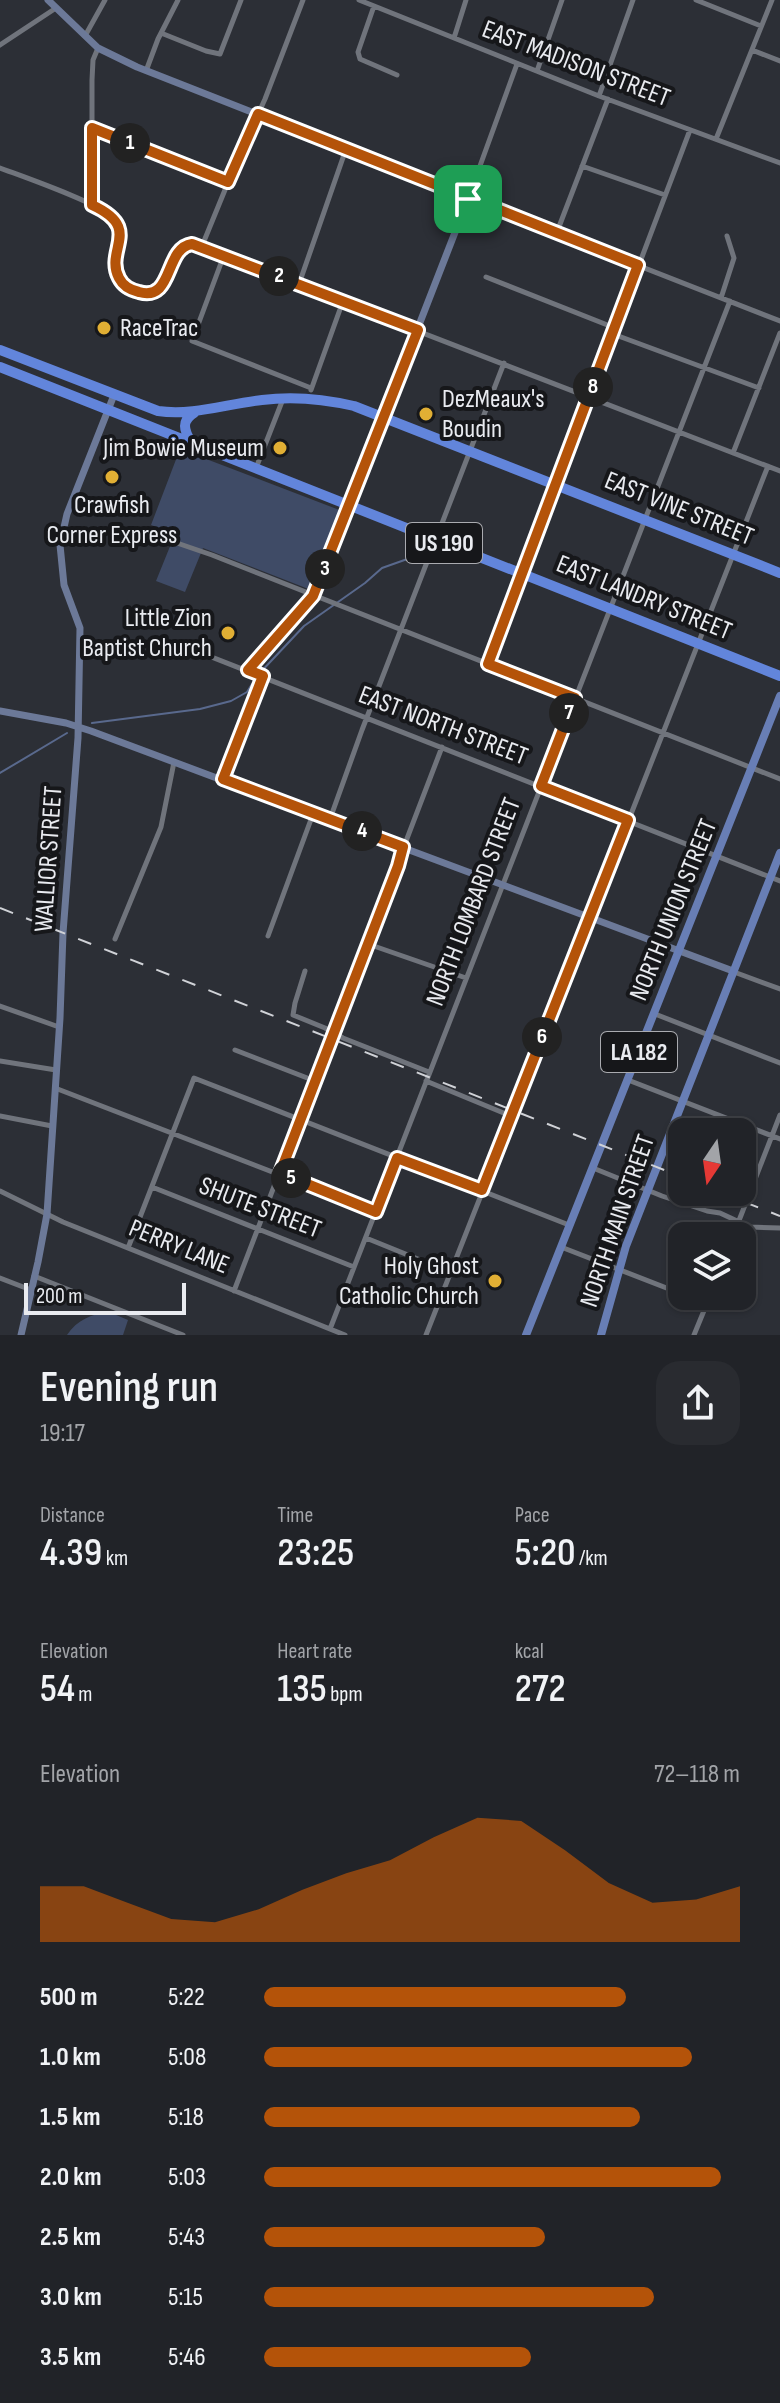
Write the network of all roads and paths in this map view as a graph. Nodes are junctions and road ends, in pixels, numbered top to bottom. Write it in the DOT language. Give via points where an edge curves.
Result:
graph roads {
  1 [pos="48,0"];
  2 [pos="105,0"];
  3 [pos="178,0"];
  4 [pos="241,0"];
  5 [pos="303,0"];
  6 [pos="359,0"];
  7 [pos="466,0"];
  8 [pos="562,0"];
  9 [pos="633,0"];
  10 [pos="696,0"];
  11 [pos="772,0"];
  12 [pos="374,6"];
  13 [pos="56,7"];
  14 [pos="761,26"];
  15 [pos="161,33"];
  16 [pos="85,36"];
  17 [pos="454,38"];
  18 [pos="0,45"];
  19 [pos="98,48"];
  20 [pos="752,50"];
  21 [pos="780,61"];
  22 [pos="517,64"];
  23 [pos="146,71"];
  24 [pos="537,71"];
  25 [pos="397,75"];
  26 [pos="599,96"];
  27 [pos="608,99"];
  28 [pos="258,114"];
  29 [pos="92,128"];
  30 [pos="690,130"];
  31 [pos="716,139"];
  32 [pos="346,149"];
  33 [pos="780,163"];
  34 [pos="582,166"];
  35 [pos="0,168"];
  36 [pos="228,182"];
  37 [pos="665,195"];
  38 [pos="468,199"];
  39 [pos="92,205"];
  40 [pos="557,233"];
  41 [pos="727,236"];
  42 [pos="202,246"];
  43 [pos="224,255"];
  44 [pos="638,265"];
  45 [pos="486,277"];
  46 [pos="299,284"];
  47 [pos="721,298"];
  48 [pos="343,301"];
  49 [pos="730,301"];
  50 [pos="780,321"];
  51 [pos="418,330"];
  52 [pos="614,331"];
  53 [pos="780,333"];
  54 [pos="0,350"];
  55 [pos="504,363"];
  56 [pos="0,367"];
  57 [pos="705,368"];
  58 [pos="759,388"];
  59 [pos="310,393"];
  60 [pos="114,395"];
  61 [pos="589,397"];
  62 [pos="284,398"];
  63 [pos="108,410"];
  64 [pos="195,412"];
  65 [pos="384,417"];
  66 [pos="679,432"];
  67 [pos="191,442"];
  68 [pos="471,451"];
  69 [pos="733,453"];
  70 [pos="768,466"];
  71 [pos="256,468"];
  72 [pos="780,471"];
  73 [pos="557,485"];
  74 [pos="349,505"];
  75 [pos="645,519"];
  76 [pos="436,540"];
  77 [pos="174,542"];
  78 [pos="733,554"];
  79 [pos="780,573"];
  80 [pos="523,574"];
  81 [pos="313,596"];
  82 [pos="610,608"];
  83 [pos="400,630"];
  84 [pos="698,643"];
  85 [pos="181,645"];
  86 [pos="488,664"];
  87 [pos="248,670"];
  88 [pos="260,675"];
  89 [pos="780,676"];
  90 [pos="780,696"];
  91 [pos="575,698"];
  92 [pos="0,711"];
  93 [pos="367,717"];
  94 [pos="78,726"];
  95 [pos="663,733"];
  96 [pos="442,746"];
  97 [pos="174,762"];
  98 [pos="752,768"];
  99 [pos="223,779"];
  100 [pos="780,779"];
  101 [pos="541,786"];
  102 [pos="313,813"];
  103 [pos="330,819"];
  104 [pos="628,820"];
  105 [pos="403,847"];
  106 [pos="780,853"];
  107 [pos="718,856"];
  108 [pos="770,877"];
  109 [pos="780,881"];
  110 [pos="503,884"];
  111 [pos="589,917"];
  112 [pos="268,936"];
  113 [pos="115,939"];
  114 [pos="368,944"];
  115 [pos="680,951"];
  116 [pos="305,971"];
  117 [pos="733,971"];
  118 [pos="466,978"];
  119 [pos="780,989"];
  120 [pos="0,1006"];
  121 [pos="655,1014"];
  122 [pos="59,1027"];
  123 [pos="708,1035"];
  124 [pos="332,1036"];
  125 [pos="235,1050"];
  126 [pos="0,1061"];
  127 [pos="780,1063"];
  128 [pos="56,1070"];
  129 [pos="428,1076"];
  130 [pos="628,1080"];
  131 [pos="315,1081"];
  132 [pos="55,1088"];
  133 [pos="683,1101"];
  134 [pos="780,1115"];
  135 [pos="0,1116"];
  136 [pos="511,1116"];
  137 [pos="300,1120"];
  138 [pos="52,1126"];
  139 [pos="173,1134"];
  140 [pos="771,1136"];
  141 [pos="780,1139"];
  142 [pos="397,1158"];
  143 [pos="593,1168"];
  144 [pos="280,1173"];
  145 [pos="152,1187"];
  146 [pos="482,1190"];
  147 [pos="648,1190"];
  148 [pos="0,1191"];
  149 [pos="376,1212"];
  150 [pos="47,1214"];
  151 [pos="739,1221"];
  152 [pos="570,1225"];
  153 [pos="780,1228"];
  154 [pos="259,1229"];
  155 [pos="366,1238"];
  156 [pos="561,1247"];
  157 [pos="128,1248"];
  158 [pos="354,1267"];
  159 [pos="618,1269"];
  160 [pos="451,1272"];
  161 [pos="34,1276"];
  162 [pos="0,1278"];
  163 [pos="668,1289"];
  164 [pos="31,1290"];
  165 [pos="234,1291"];
  166 [pos="704,1310"];
  167 [pos="330,1329"];
  168 [pos="21,1335"];
  169 [pos="183,1335"];
  170 [pos="345,1335"];
  171 [pos="426,1335"];
  172 [pos="526,1335"];
  173 [pos="601,1335"];
  174 [pos="694,1335"];
  1 -- 13 [label="street"];
  2 -- 16 [label="street"];
  3 -- 15 [label="street"];
  4 -- 15 [label="street" via="220,54"];
  5 -- 28 [label="street"];
  6 -- 12 [label="street, EAST MADISON STREET"];
  7 -- 17 [label="street"];
  8 -- 24 [label="street"];
  9 -- 26 [label="street"];
  10 -- 14 [label="street"];
  11 -- 14 [label="street"];
  12 -- 17 [label="street, EAST MADISON STREET"];
  12 -- 25 [label="street" via="360,59"];
  13 -- 16 [label="street"];
  13 -- 18 [label="street"];
  14 -- 20 [label="street"];
  15 -- 23 [label="street"];
  16 -- 19 [label="street"];
  17 -- 22 [label="street, EAST MADISON STREET"];
  19 -- 23 [label="street"];
  19 -- 29 [label="street" via="93,60"];
  20 -- 21 [label="street"];
  20 -- 31 [label="street"];
  22 -- 24 [label="street, EAST MADISON STREET"];
  22 -- 38 [label="street"];
  23 -- 28 [label="street"];
  24 -- 26 [label="street, EAST MADISON STREET"];
  26 -- 27 [label="street, EAST MADISON STREET"];
  27 -- 30 [label="street, EAST MADISON STREET"];
  27 -- 34 [label="street"];
  28 -- 32 [label="street"];
  28 -- 36 [label="street"];
  29 -- 36 [label="street"];
  29 -- 39 [label="street"];
  30 -- 31 [label="street, EAST MADISON STREET"];
  30 -- 37 [label="street"];
  31 -- 33 [label="street, EAST MADISON STREET"];
  32 -- 38 [label="street"];
  32 -- 46 [label="street"];
  34 -- 37 [label="street"];
  34 -- 40 [label="street"];
  35 -- 39 [label="street"];
  36 -- 42 [label="street"];
  37 -- 44 [label="street"];
  38 -- 40 [label="street"];
  38 -- 51 [label="street"];
  39 -- 42 [label="street" via="111,215 118,226 117,273 124,286 143,294 157,291 166,280 179,249"];
  40 -- 44 [label="street"];
  41 -- 47 [label="street" via="734,258"];
  42 -- 43 [label="street"];
  43 -- 46 [label="street"];
  43 -- 59 [label="street" via="192,341"];
  44 -- 47 [label="street"];
  44 -- 52 [label="street"];
  45 -- 52 [label="street"];
  46 -- 48 [label="street"];
  47 -- 49 [label="street"];
  48 -- 51 [label="street"];
  48 -- 59 [label="street"];
  49 -- 50 [label="street"];
  49 -- 57 [label="street, NORTH LOMBARD STREET"];
  51 -- 55 [label="street"];
  51 -- 65 [label="street"];
  52 -- 57 [label="street"];
  52 -- 61 [label="street"];
  53 -- 58 [label="street"];
  54 -- 60 [label="highway, EAST VINE STREET"];
  55 -- 61 [label="street"];
  55 -- 68 [label="street"];
  56 -- 63 [label="highway, EAST LANDRY STREET / US 190"];
  57 -- 58 [label="street"];
  57 -- 66 [label="street, NORTH LOMBARD STREET"];
  58 -- 69 [label="street"];
  59 -- 62 [label="highway, EAST VINE STREET"];
  59 -- 65 [label="highway, EAST VINE STREET"];
  60 -- 63 [label="street, WALLIOR STREET"];
  60 -- 64 [label="highway, EAST VINE STREET" via="158,411"];
  61 -- 66 [label="street"];
  61 -- 73 [label="street"];
  62 -- 64 [label="highway, EAST VINE STREET"];
  62 -- 71 [label="street"];
  63 -- 67 [label="highway, EAST LANDRY STREET / US 190"];
  63 -- 94 [label="street, WALLIOR STREET" via="60,545 64,585 80,628"];
  64 -- 67 [label="highway" via="184,423"];
  65 -- 68 [label="highway, EAST VINE STREET"];
  65 -- 74 [label="street"];
  66 -- 69 [label="street"];
  66 -- 75 [label="street, NORTH LOMBARD STREET"];
  67 -- 71 [label="highway, EAST LANDRY STREET / US 190"];
  68 -- 73 [label="highway, EAST VINE STREET"];
  68 -- 76 [label="street"];
  69 -- 70 [label="street"];
  70 -- 72 [label="street"];
  70 -- 78 [label="street"];
  71 -- 74 [label="highway, EAST LANDRY STREET / US 190"];
  73 -- 75 [label="highway, EAST VINE STREET"];
  73 -- 80 [label="street"];
  74 -- 76 [label="highway, EAST LANDRY STREET / US 190"];
  74 -- 81 [label="street"];
  75 -- 78 [label="highway, EAST VINE STREET"];
  75 -- 82 [label="street, NORTH LOMBARD STREET"];
  76 -- 80 [label="highway, EAST LANDRY STREET / US 190"];
  76 -- 83 [label="street"];
  77 -- 81 [label="street"];
  78 -- 79 [label="highway, EAST VINE STREET"];
  78 -- 84 [label="street"];
  80 -- 82 [label="highway, EAST LANDRY STREET / US 190"];
  80 -- 86 [label="street"];
  81 -- 83 [label="street"];
  81 -- 87 [label="street"];
  82 -- 84 [label="highway, EAST LANDRY STREET / US 190"];
  82 -- 91 [label="street, NORTH LOMBARD STREET"];
  83 -- 86 [label="street"];
  83 -- 93 [label="street"];
  84 -- 89 [label="highway, EAST LANDRY STREET / US 190"];
  84 -- 95 [label="street"];
  85 -- 87 [label="street, EAST NORTH STREET"];
  86 -- 91 [label="street"];
  87 -- 88 [label="street, EAST NORTH STREET"];
  88 -- 93 [label="street, EAST NORTH STREET"];
  88 -- 99 [label="street"];
  90 -- 98 [label="main road, LA 182"];
  91 -- 95 [label="street"];
  91 -- 101 [label="street, NORTH LOMBARD STREET"];
  92 -- 94 [label="street"];
  93 -- 96 [label="street, EAST NORTH STREET"];
  93 -- 103 [label="street"];
  94 -- 97 [label="street"];
  94 -- 122 [label="street, WALLIOR STREET"];
  95 -- 98 [label="street"];
  95 -- 104 [label="street"];
  96 -- 101 [label="street, EAST NORTH STREET"];
  96 -- 105 [label="street"];
  97 -- 99 [label="street"];
  97 -- 113 [label="street" via="161,827"];
  98 -- 100 [label="street"];
  98 -- 107 [label="main road, NORTH UNION STREET / LA 182"];
  99 -- 102 [label="street"];
  101 -- 104 [label="street, EAST NORTH STREET"];
  101 -- 110 [label="street, NORTH LOMBARD STREET"];
  102 -- 103 [label="street"];
  102 -- 112 [label="street"];
  103 -- 105 [label="street"];
  104 -- 107 [label="street, EAST NORTH STREET"];
  104 -- 111 [label="street"];
  105 -- 110 [label="street"];
  105 -- 114 [label="street"];
  106 -- 108 [label="main road, NORTH MAIN STREET / LA 182"];
  107 -- 108 [label="street, EAST NORTH STREET"];
  107 -- 115 [label="main road, NORTH UNION STREET / LA 182"];
  108 -- 109 [label="street, EAST NORTH STREET"];
  108 -- 117 [label="main road, NORTH MAIN STREET / LA 182"];
  110 -- 111 [label="street"];
  110 -- 118 [label="street, NORTH LOMBARD STREET"];
  111 -- 115 [label="street"];
  111 -- 136 [label="street"];
  114 -- 118 [label="street"];
  114 -- 124 [label="street"];
  115 -- 117 [label="street"];
  115 -- 121 [label="main road, NORTH UNION STREET / LA 182"];
  116 -- 124 [label="street" via="293,1015"];
  117 -- 119 [label="street"];
  117 -- 123 [label="main road, NORTH MAIN STREET / LA 182"];
  118 -- 129 [label="street, NORTH LOMBARD STREET"];
  120 -- 122 [label="street"];
  121 -- 123 [label="street"];
  121 -- 130 [label="main road, NORTH UNION STREET / LA 182"];
  122 -- 128 [label="street, WALLIOR STREET"];
  123 -- 127 [label="street"];
  123 -- 133 [label="main road, NORTH MAIN STREET / LA 182"];
  124 -- 129 [label="street"];
  124 -- 131 [label="street"];
  125 -- 131 [label="street"];
  126 -- 128 [label="street"];
  128 -- 132 [label="street, WALLIOR STREET"];
  129 -- 136 [label="street"];
  129 -- 142 [label="street, NORTH LOMBARD STREET"];
  130 -- 133 [label="street"];
  130 -- 143 [label="main road, NORTH UNION STREET / LA 182"];
  131 -- 137 [label="street"];
  132 -- 138 [label="street, WALLIOR STREET"];
  132 -- 139 [label="street"];
  133 -- 140 [label="street"];
  133 -- 147 [label="main road, NORTH MAIN STREET / LA 182"];
  134 -- 140 [label="street"];
  135 -- 138 [label="street"];
  136 -- 146 [label="street"];
  137 -- 139 [label="street" via="194,1078"];
  137 -- 142 [label="street"];
  137 -- 144 [label="street"];
  138 -- 150 [label="street, WALLIOR STREET"];
  139 -- 144 [label="street"];
  139 -- 145 [label="street"];
  140 -- 141 [label="street"];
  140 -- 151 [label="street"];
  142 -- 146 [label="street"];
  142 -- 149 [label="street, NORTH LOMBARD STREET"];
  143 -- 147 [label="street"];
  143 -- 152 [label="main road, NORTH UNION STREET / LA 182"];
  144 -- 149 [label="street"];
  144 -- 154 [label="street"];
  145 -- 154 [label="street, SHUTE STREET"];
  145 -- 157 [label="street"];
  146 -- 152 [label="street"];
  146 -- 160 [label="street"];
  147 -- 151 [label="street"];
  147 -- 159 [label="main road, NORTH MAIN STREET / LA 182"];
  148 -- 150 [label="street, PERRY LANE"];
  149 -- 155 [label="street, NORTH LOMBARD STREET"];
  150 -- 157 [label="street, PERRY LANE"];
  150 -- 161 [label="street, WALLIOR STREET"];
  151 -- 153 [label="street" via="750,1227"];
  152 -- 156 [label="main road, NORTH UNION STREET / LA 182"];
  154 -- 158 [label="street, SHUTE STREET"];
  154 -- 165 [label="street"];
  155 -- 158 [label="street, NORTH LOMBARD STREET"];
  155 -- 160 [label="street"];
  156 -- 159 [label="street"];
  156 -- 172 [label="main road, NORTH UNION STREET / LA 182"];
  157 -- 165 [label="street, PERRY LANE"];
  158 -- 167 [label="street, NORTH LOMBARD STREET"];
  159 -- 163 [label="street"];
  159 -- 173 [label="main road, NORTH MAIN STREET / LA 182"];
  160 -- 171 [label="street"];
  161 -- 164 [label="street, WALLIOR STREET"];
  161 -- 169 [label="street"];
  162 -- 164 [label="street"];
  164 -- 168 [label="street, WALLIOR STREET"];
  165 -- 167 [label="street, PERRY LANE"];
  166 -- 174 [label="street"];
  167 -- 170 [label="street, PERRY LANE"];
}
